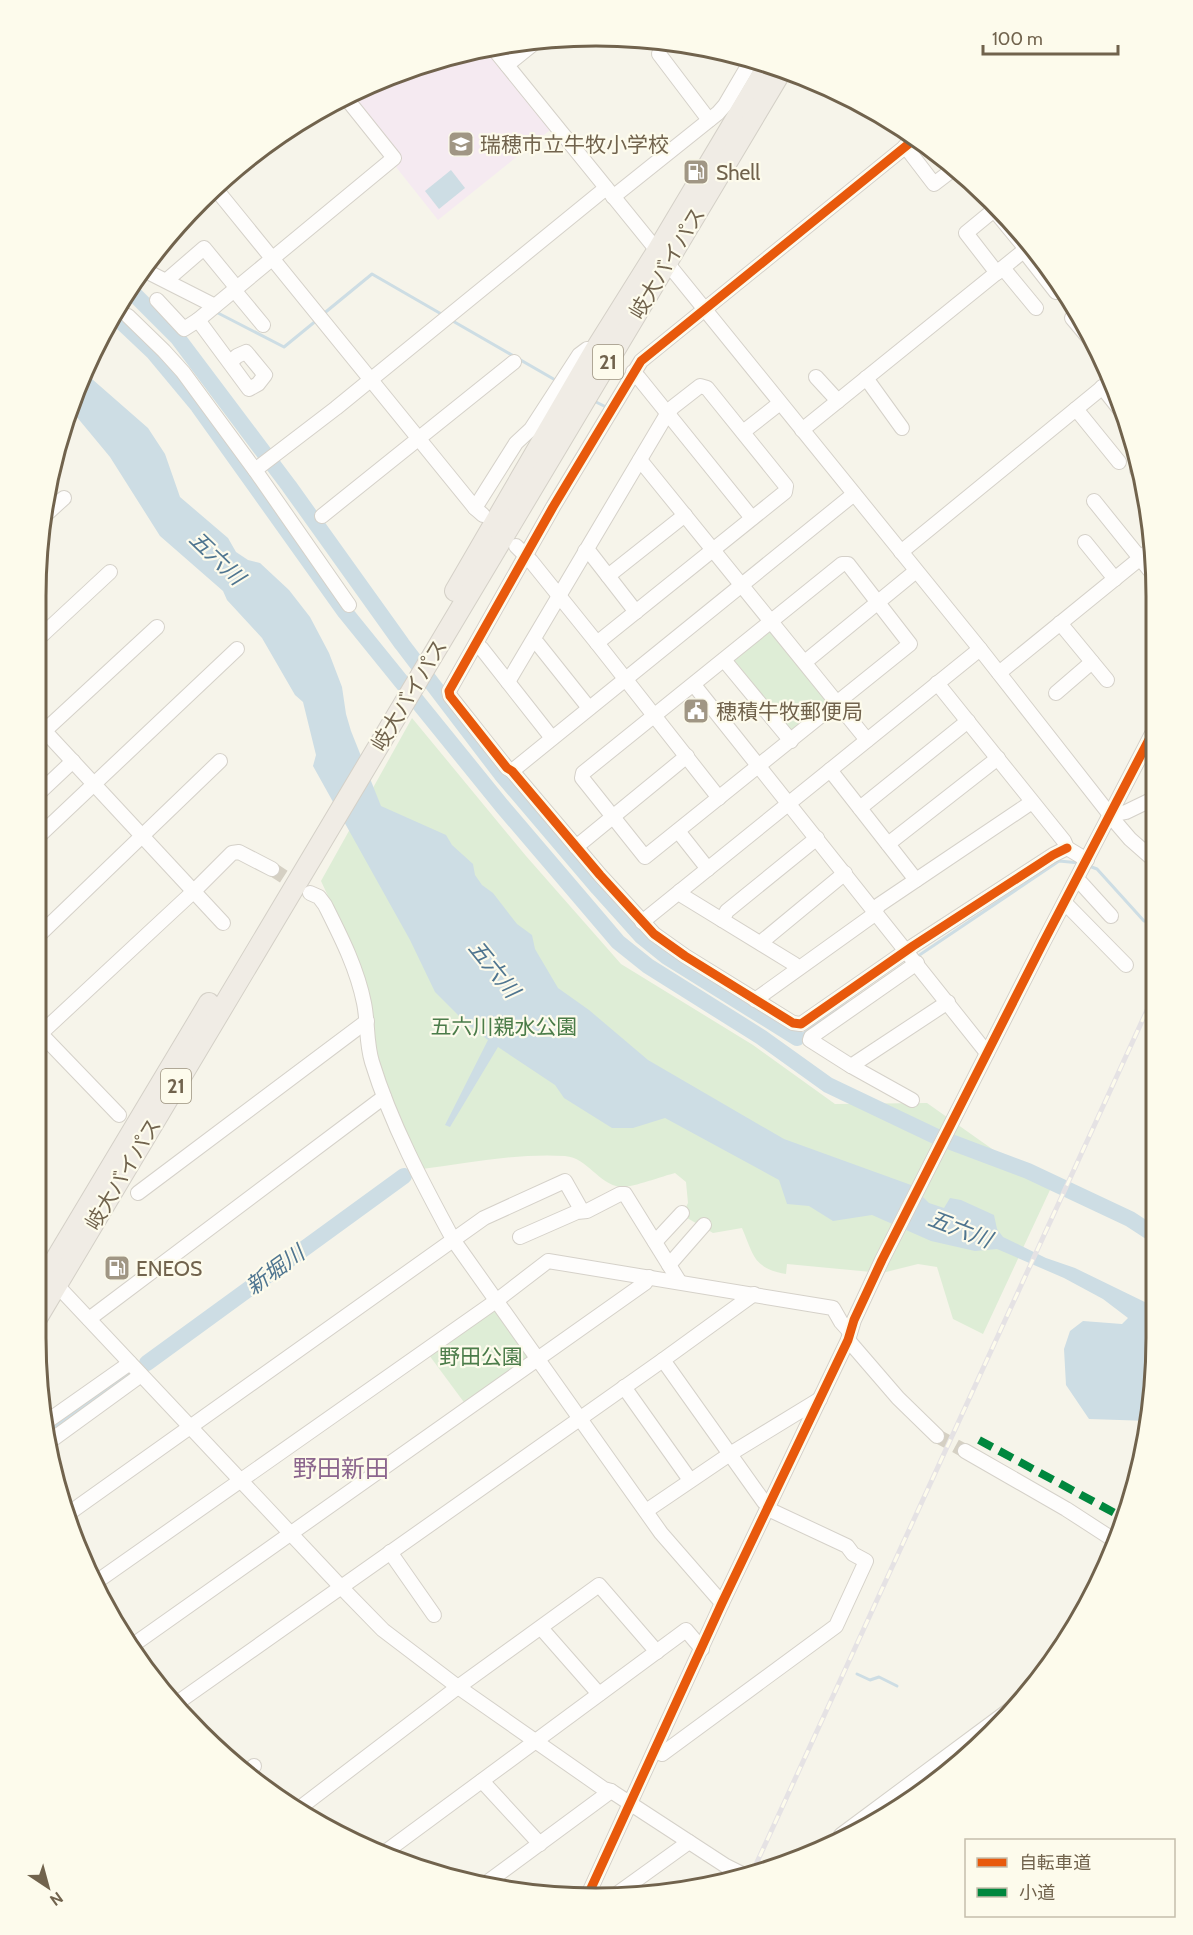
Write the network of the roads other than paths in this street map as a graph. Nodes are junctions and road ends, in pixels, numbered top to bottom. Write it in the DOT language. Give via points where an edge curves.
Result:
graph roads {
  1 [pos="524,51"];
  2 [pos="499,55"];
  3 [pos="663,55"];
  4 [pos="507,65"];
  5 [pos="747,68"];
  6 [pos="764,73"];
  7 [pos="777,77"];
  8 [pos="351,104"];
  9 [pos="709,120"];
  10 [pos="908,143"];
  11 [pos="913,147"];
  12 [pos="948,174"];
  13 [pos="610,193"];
  14 [pos="221,195"];
  15 [pos="990,213"];
  16 [pos="1024,251"];
  17 [pos="272,257"];
  18 [pos="662,257"];
  19 [pos="1000,270"];
  20 [pos="152,273"];
  21 [pos="167,280"];
  22 [pos="235,288"];
  23 [pos="157,300"];
  24 [pos="1036,308"];
  25 [pos="705,309"];
  26 [pos="207,312"];
  27 [pos="129,316"];
  28 [pos="263,326"];
  29 [pos="595,350"];
  30 [pos="514,362"];
  31 [pos="230,363"];
  32 [pos="633,372"];
  33 [pos="816,377"];
  34 [pos="866,378"];
  35 [pos="371,380"];
  36 [pos="1105,386"];
  37 [pos="838,401"];
  38 [pos="780,403"];
  39 [pos="1076,409"];
  40 [pos="667,414"];
  41 [pos="902,428"];
  42 [pos="802,430"];
  43 [pos="743,432"];
  44 [pos="419,438"];
  45 [pos="640,460"];
  46 [pos="1119,462"];
  47 [pos="255,470"];
  48 [pos="854,494"];
  49 [pos="64,498"];
  50 [pos="1094,501"];
  51 [pos="54,507"];
  52 [pos="685,515"];
  53 [pos="322,516"];
  54 [pos="752,518"];
  55 [pos="1084,542"];
  56 [pos="516,546"];
  57 [pos="714,549"];
  58 [pos="585,551"];
  59 [pos="901,552"];
  60 [pos="1144,554"];
  61 [pos="526,557"];
  62 [pos="1140,558"];
  63 [pos="1145,564"];
  64 [pos="916,571"];
  65 [pos="110,572"];
  66 [pos="608,576"];
  67 [pos="1115,579"];
  68 [pos="742,584"];
  69 [pos="559,596"];
  70 [pos="879,602"];
  71 [pos="349,605"];
  72 [pos="636,612"];
  73 [pos="772,621"];
  74 [pos="1060,623"];
  75 [pos="158,627"];
  76 [pos="46,631"];
  77 [pos="533,641"];
  78 [pos="597,643"];
  79 [pos="476,644"];
  80 [pos="237,649"];
  81 [pos="980,649"];
  82 [pos="429,650"];
  83 [pos="724,660"];
  84 [pos="805,662"];
  85 [pos="1092,662"];
  86 [pos="999,673"];
  87 [pos="626,679"];
  88 [pos="1107,680"];
  89 [pos="508,682"];
  90 [pos="937,682"];
  91 [pos="694,685"];
  92 [pos="1056,693"];
  93 [pos="837,702"];
  94 [pos="589,708"];
  95 [pos="655,716"];
  96 [pos="968,721"];
  97 [pos="46,726"];
  98 [pos="46,735"];
  99 [pos="552,738"];
  100 [pos="867,740"];
  101 [pos="791,741"];
  102 [pos="1146,746"];
  103 [pos="687,756"];
  104 [pos="998,758"];
  105 [pos="73,761"];
  106 [pos="220,761"];
  107 [pos="759,766"];
  108 [pos="830,770"];
  109 [pos="513,771"];
  110 [pos="94,783"];
  111 [pos="46,786"];
  112 [pos="719,798"];
  113 [pos="1032,802"];
  114 [pos="1146,802"];
  115 [pos="789,803"];
  116 [pos="860,808"];
  117 [pos="1111,815"];
  118 [pos="613,816"];
  119 [pos="46,829"];
  120 [pos="678,831"];
  121 [pos="143,837"];
  122 [pos="817,838"];
  123 [pos="888,844"];
  124 [pos="576,847"];
  125 [pos="1067,848"];
  126 [pos="1146,853"];
  127 [pos="1087,860"];
  128 [pos="272,869"];
  129 [pos="708,869"];
  130 [pos="845,873"];
  131 [pos="916,880"];
  132 [pos="1076,881"];
  133 [pos="680,891"];
  134 [pos="193,892"];
  135 [pos="310,893"];
  136 [pos="1065,903"];
  137 [pos="875,911"];
  138 [pos="1111,916"];
  139 [pos="722,920"];
  140 [pos="642,922"];
  141 [pos="223,923"];
  142 [pos="46,928"];
  143 [pos="762,944"];
  144 [pos="907,950"];
  145 [pos="917,963"];
  146 [pos="1125,965"];
  147 [pos="798,969"];
  148 [pos="755,1000"];
  149 [pos="948,1002"];
  150 [pos="367,1021"];
  151 [pos="46,1028"];
  152 [pos="46,1042"];
  153 [pos="987,1053"];
  154 [pos="851,1066"];
  155 [pos="384,1097"];
  156 [pos="912,1100"];
  157 [pos="118,1115"];
  158 [pos="138,1193"];
  159 [pos="582,1211"];
  160 [pos="682,1214"];
  161 [pos="704,1225"];
  162 [pos="520,1237"];
  163 [pos="454,1241"];
  164 [pos="655,1242"];
  165 [pos="669,1265"];
  166 [pos="46,1276"];
  167 [pos="649,1277"];
  168 [pos="46,1281"];
  169 [pos="679,1281"];
  170 [pos="754,1294"];
  171 [pos="496,1301"];
  172 [pos="90,1319"];
  173 [pos="849,1336"];
  174 [pos="537,1359"];
  175 [pos="663,1360"];
  176 [pos="130,1363"];
  177 [pos="141,1375"];
  178 [pos="624,1387"];
  179 [pos="821,1398"];
  180 [pos="52,1418"];
  181 [pos="579,1419"];
  182 [pos="192,1427"];
  183 [pos="937,1436"];
  184 [pos="55,1437"];
  185 [pos="965,1451"];
  186 [pos="730,1454"];
  187 [pos="241,1480"];
  188 [pos="690,1480"];
  189 [pos="769,1507"];
  190 [pos="74,1510"];
  191 [pos="646,1511"];
  192 [pos="291,1534"];
  193 [pos="1109,1537"];
  194 [pos="390,1552"];
  195 [pos="101,1578"];
  196 [pos="340,1587"];
  197 [pos="722,1603"];
  198 [pos="434,1615"];
  199 [pos="541,1628"];
  200 [pos="138,1642"];
  201 [pos="702,1649"];
  202 [pos="657,1652"];
  203 [pos="458,1687"];
  204 [pos="599,1694"];
  205 [pos="182,1700"];
  206 [pos="980,1732"];
  207 [pos="535,1741"];
  208 [pos="662,1754"];
  209 [pos="482,1781"];
  210 [pos="611,1791"];
  211 [pos="304,1804"];
  212 [pos="630,1804"];
  213 [pos="858,1823"];
  214 [pos="688,1842"];
  215 [pos="540,1844"];
  216 [pos="390,1848"];
  217 [pos="736,1871"];
  218 [pos="492,1879"];
  219 [pos="626,1887"];
  220 [pos="592,1888"];
  1 -- 4 [label="street"];
  2 -- 4 [label="street"];
  3 -- 9 [label="street"];
  4 -- 13 [label="street"];
  5 -- 9 [label="street" via="725,105"];
  6 -- 18 [label="highway, 岐大バイパス / 21"];
  7 -- 18 [label="highway, 岐大バイパス / 21"];
  8 -- 17 [label="street" via="394,158"];
  9 -- 13 [label="street"];
  10 -- 25 [label="street"];
  11 -- 12 [label="street" via="934,184"];
  13 -- 18 [label="street"];
  13 -- 35 [label="street"];
  14 -- 17 [label="street"];
  15 -- 19 [label="street" via="966,232"];
  16 -- 19 [label="street"];
  17 -- 22 [label="street"];
  17 -- 35 [label="street"];
  18 -- 25 [label="street"];
  18 -- 29 [label="highway, 岐大バイパス / 21"];
  18 -- 82 [label="highway, 岐大バイパス / 21"];
  19 -- 24 [label="street"];
  19 -- 34 [label="street"];
  20 -- 21 [label="street"];
  21 -- 22 [label="street" via="204,248"];
  21 -- 26 [label="street"];
  22 -- 26 [label="street"];
  22 -- 28 [label="street"];
  23 -- 26 [label="street" via="184,329"];
  25 -- 32 [label="street" via="641,361"];
  25 -- 38 [label="street"];
  26 -- 31 [label="street"];
  27 -- 47 [label="street" via="183,372"];
  29 -- 44 [label="street" via="586,349 579,355 531,429 516,443 479,511"];
  29 -- 82 [label="highway, 岐大バイパス / 21"];
  30 -- 44 [label="street"];
  32 -- 40 [label="street"];
  32 -- 61 [label="street"];
  33 -- 37 [label="street"];
  34 -- 37 [label="street"];
  34 -- 41 [label="street"];
  35 -- 44 [label="street"];
  35 -- 47 [label="street"];
  36 -- 39 [label="street"];
  37 -- 42 [label="street"];
  38 -- 42 [label="street"];
  38 -- 43 [label="street"];
  39 -- 46 [label="street"];
  39 -- 59 [label="street"];
  40 -- 43 [label="street" via="700,386 707,388"];
  40 -- 45 [label="street"];
  40 -- 54 [label="street"];
  42 -- 48 [label="street"];
  43 -- 54 [label="street" via="786,486 785,492"];
  44 -- 53 [label="street"];
  45 -- 52 [label="street"];
  45 -- 58 [label="street"];
  47 -- 71 [label="street"];
  48 -- 59 [label="street"];
  48 -- 68 [label="street"];
  49 -- 51 [label="street"];
  50 -- 62 [label="street"];
  52 -- 57 [label="street"];
  52 -- 66 [label="street"];
  54 -- 57 [label="street"];
  55 -- 67 [label="street"];
  56 -- 61 [label="street"];
  57 -- 68 [label="street"];
  57 -- 72 [label="street"];
  58 -- 66 [label="street"];
  58 -- 69 [label="street"];
  59 -- 64 [label="street"];
  60 -- 62 [label="street"];
  61 -- 69 [label="street"];
  61 -- 79 [label="street"];
  62 -- 63 [label="street"];
  62 -- 67 [label="street"];
  64 -- 70 [label="street"];
  64 -- 81 [label="street"];
  65 -- 76 [label="street"];
  66 -- 72 [label="street"];
  67 -- 74 [label="street"];
  68 -- 73 [label="street"];
  68 -- 87 [label="street"];
  69 -- 77 [label="street"];
  69 -- 78 [label="street"];
  70 -- 73 [label="street" via="848,564 842,564"];
  70 -- 84 [label="street"];
  70 -- 93 [label="street" via="910,644"];
  72 -- 78 [label="street"];
  73 -- 83 [label="street"];
  73 -- 84 [label="street"];
  74 -- 85 [label="street"];
  74 -- 86 [label="street"];
  75 -- 97 [label="street"];
  77 -- 89 [label="street"];
  77 -- 94 [label="street"];
  78 -- 87 [label="street"];
  79 -- 89 [label="street"];
  79 -- 109 [label="street" via="449,691 450,696"];
  80 -- 110 [label="street"];
  81 -- 86 [label="street"];
  81 -- 90 [label="street"];
  82 -- 166 [label="highway, 岐大バイパス / 21"];
  83 -- 91 [label="street"];
  83 -- 101 [label="street"];
  84 -- 93 [label="street"];
  85 -- 88 [label="street"];
  85 -- 92 [label="street"];
  86 -- 117 [label="street"];
  87 -- 94 [label="street"];
  87 -- 95 [label="street"];
  89 -- 99 [label="street"];
  90 -- 96 [label="street"];
  90 -- 100 [label="street"];
  91 -- 95 [label="street"];
  91 -- 107 [label="street"];
  93 -- 100 [label="street"];
  93 -- 101 [label="street"];
  94 -- 99 [label="street"];
  95 -- 103 [label="street"];
  95 -- 118 [label="street" via="582,773"];
  96 -- 104 [label="street"];
  96 -- 116 [label="street"];
  98 -- 105 [label="street"];
  99 -- 109 [label="street"];
  100 -- 108 [label="street"];
  101 -- 107 [label="street"];
  102 -- 117 [label="street"];
  103 -- 112 [label="street"];
  103 -- 118 [label="street"];
  104 -- 113 [label="street"];
  104 -- 123 [label="street"];
  105 -- 110 [label="street"];
  105 -- 111 [label="street"];
  106 -- 121 [label="street"];
  107 -- 112 [label="street"];
  107 -- 115 [label="street"];
  108 -- 115 [label="street"];
  108 -- 116 [label="street"];
  109 -- 124 [label="street"];
  110 -- 119 [label="street"];
  110 -- 121 [label="street"];
  112 -- 120 [label="street"];
  113 -- 125 [label="street"];
  113 -- 131 [label="street"];
  114 -- 117 [label="street"];
  115 -- 122 [label="street"];
  115 -- 129 [label="street"];
  116 -- 123 [label="street"];
  117 -- 126 [label="street"];
  117 -- 127 [label="street"];
  118 -- 120 [label="street" via="645,857"];
  118 -- 124 [label="street"];
  120 -- 129 [label="street"];
  121 -- 134 [label="street"];
  121 -- 142 [label="street"];
  122 -- 130 [label="street"];
  122 -- 139 [label="street" via="727,911"];
  123 -- 131 [label="street"];
  124 -- 140 [label="street"];
  125 -- 127 [label="street"];
  125 -- 144 [label="street"];
  127 -- 132 [label="street"];
  128 -- 134 [label="street" via="239,852 232,853"];
  129 -- 133 [label="street"];
  130 -- 137 [label="street"];
  130 -- 143 [label="street"];
  131 -- 137 [label="street"];
  132 -- 136 [label="street"];
  132 -- 138 [label="street"];
  133 -- 139 [label="street"];
  133 -- 140 [label="street"];
  134 -- 141 [label="street"];
  134 -- 151 [label="street"];
  135 -- 150 [label="street" via="325,905 349,953"];
  136 -- 146 [label="street"];
  136 -- 153 [label="street"];
  137 -- 144 [label="street"];
  137 -- 147 [label="street"];
  139 -- 143 [label="street"];
  140 -- 148 [label="street" via="685,956"];
  143 -- 147 [label="street"];
  144 -- 145 [label="street"];
  144 -- 148 [label="street" via="801,1024"];
  145 -- 149 [label="street"];
  145 -- 154 [label="street" via="811,1037 810,1040"];
  147 -- 148 [label="street"];
  149 -- 153 [label="street"];
  149 -- 154 [label="street"];
  150 -- 155 [label="street" via="371,1059"];
  150 -- 158 [label="street"];
  152 -- 157 [label="street"];
  153 -- 173 [label="street" via="882,1260"];
  154 -- 156 [label="street"];
  155 -- 163 [label="street"];
  155 -- 172 [label="street"];
  159 -- 162 [label="street"];
  159 -- 163 [label="street" via="565,1181 484,1218"];
  159 -- 164 [label="street" via="626,1194"];
  160 -- 164 [label="street"];
  161 -- 165 [label="street"];
  163 -- 171 [label="street"];
  163 -- 182 [label="street"];
  164 -- 165 [label="street"];
  165 -- 169 [label="street"];
  167 -- 169 [label="street"];
  167 -- 171 [label="street" via="548,1261"];
  167 -- 174 [label="street"];
  168 -- 172 [label="street"];
  169 -- 170 [label="street"];
  170 -- 173 [label="street" via="833,1308"];
  170 -- 175 [label="street"];
  171 -- 174 [label="street"];
  171 -- 187 [label="street"];
  172 -- 176 [label="street"];
  173 -- 179 [label="street"];
  173 -- 183 [label="street" via="898,1398"];
  174 -- 181 [label="street"];
  174 -- 192 [label="street"];
  175 -- 178 [label="street"];
  175 -- 186 [label="street"];
  176 -- 177 [label="street"];
  176 -- 180 [label="street"];
  177 -- 182 [label="street"];
  177 -- 184 [label="street"];
  178 -- 181 [label="street"];
  178 -- 188 [label="street"];
  179 -- 186 [label="street"];
  179 -- 189 [label="street"];
  181 -- 191 [label="street"];
  181 -- 194 [label="street"];
  182 -- 187 [label="street"];
  182 -- 190 [label="street"];
  185 -- 193 [label="street"];
  186 -- 188 [label="street"];
  186 -- 189 [label="street"];
  187 -- 192 [label="street"];
  187 -- 195 [label="street"];
  188 -- 191 [label="street"];
  189 -- 197 [label="street"];
  189 -- 208 [label="street" via="847,1546 866,1561 836,1626"];
  191 -- 197 [label="street"];
  192 -- 196 [label="street"];
  192 -- 200 [label="street"];
  194 -- 196 [label="street"];
  194 -- 198 [label="street"];
  196 -- 203 [label="street" via="383,1630"];
  196 -- 205 [label="street"];
  197 -- 201 [label="street"];
  199 -- 202 [label="street" via="599,1585"];
  199 -- 203 [label="street"];
  199 -- 204 [label="street"];
  201 -- 202 [label="street" via="686,1630"];
  201 -- 212 [label="street"];
  202 -- 204 [label="street"];
  203 -- 207 [label="street"];
  203 -- 211 [label="street"];
  204 -- 207 [label="street"];
  206 -- 213 [label="street"];
  207 -- 209 [label="street"];
  207 -- 210 [label="street"];
  209 -- 215 [label="street"];
  209 -- 216 [label="street"];
  210 -- 212 [label="street"];
  210 -- 215 [label="street"];
  212 -- 214 [label="street"];
  212 -- 220 [label="street"];
  214 -- 217 [label="street"];
  214 -- 219 [label="street"];
  215 -- 218 [label="street"];
}
